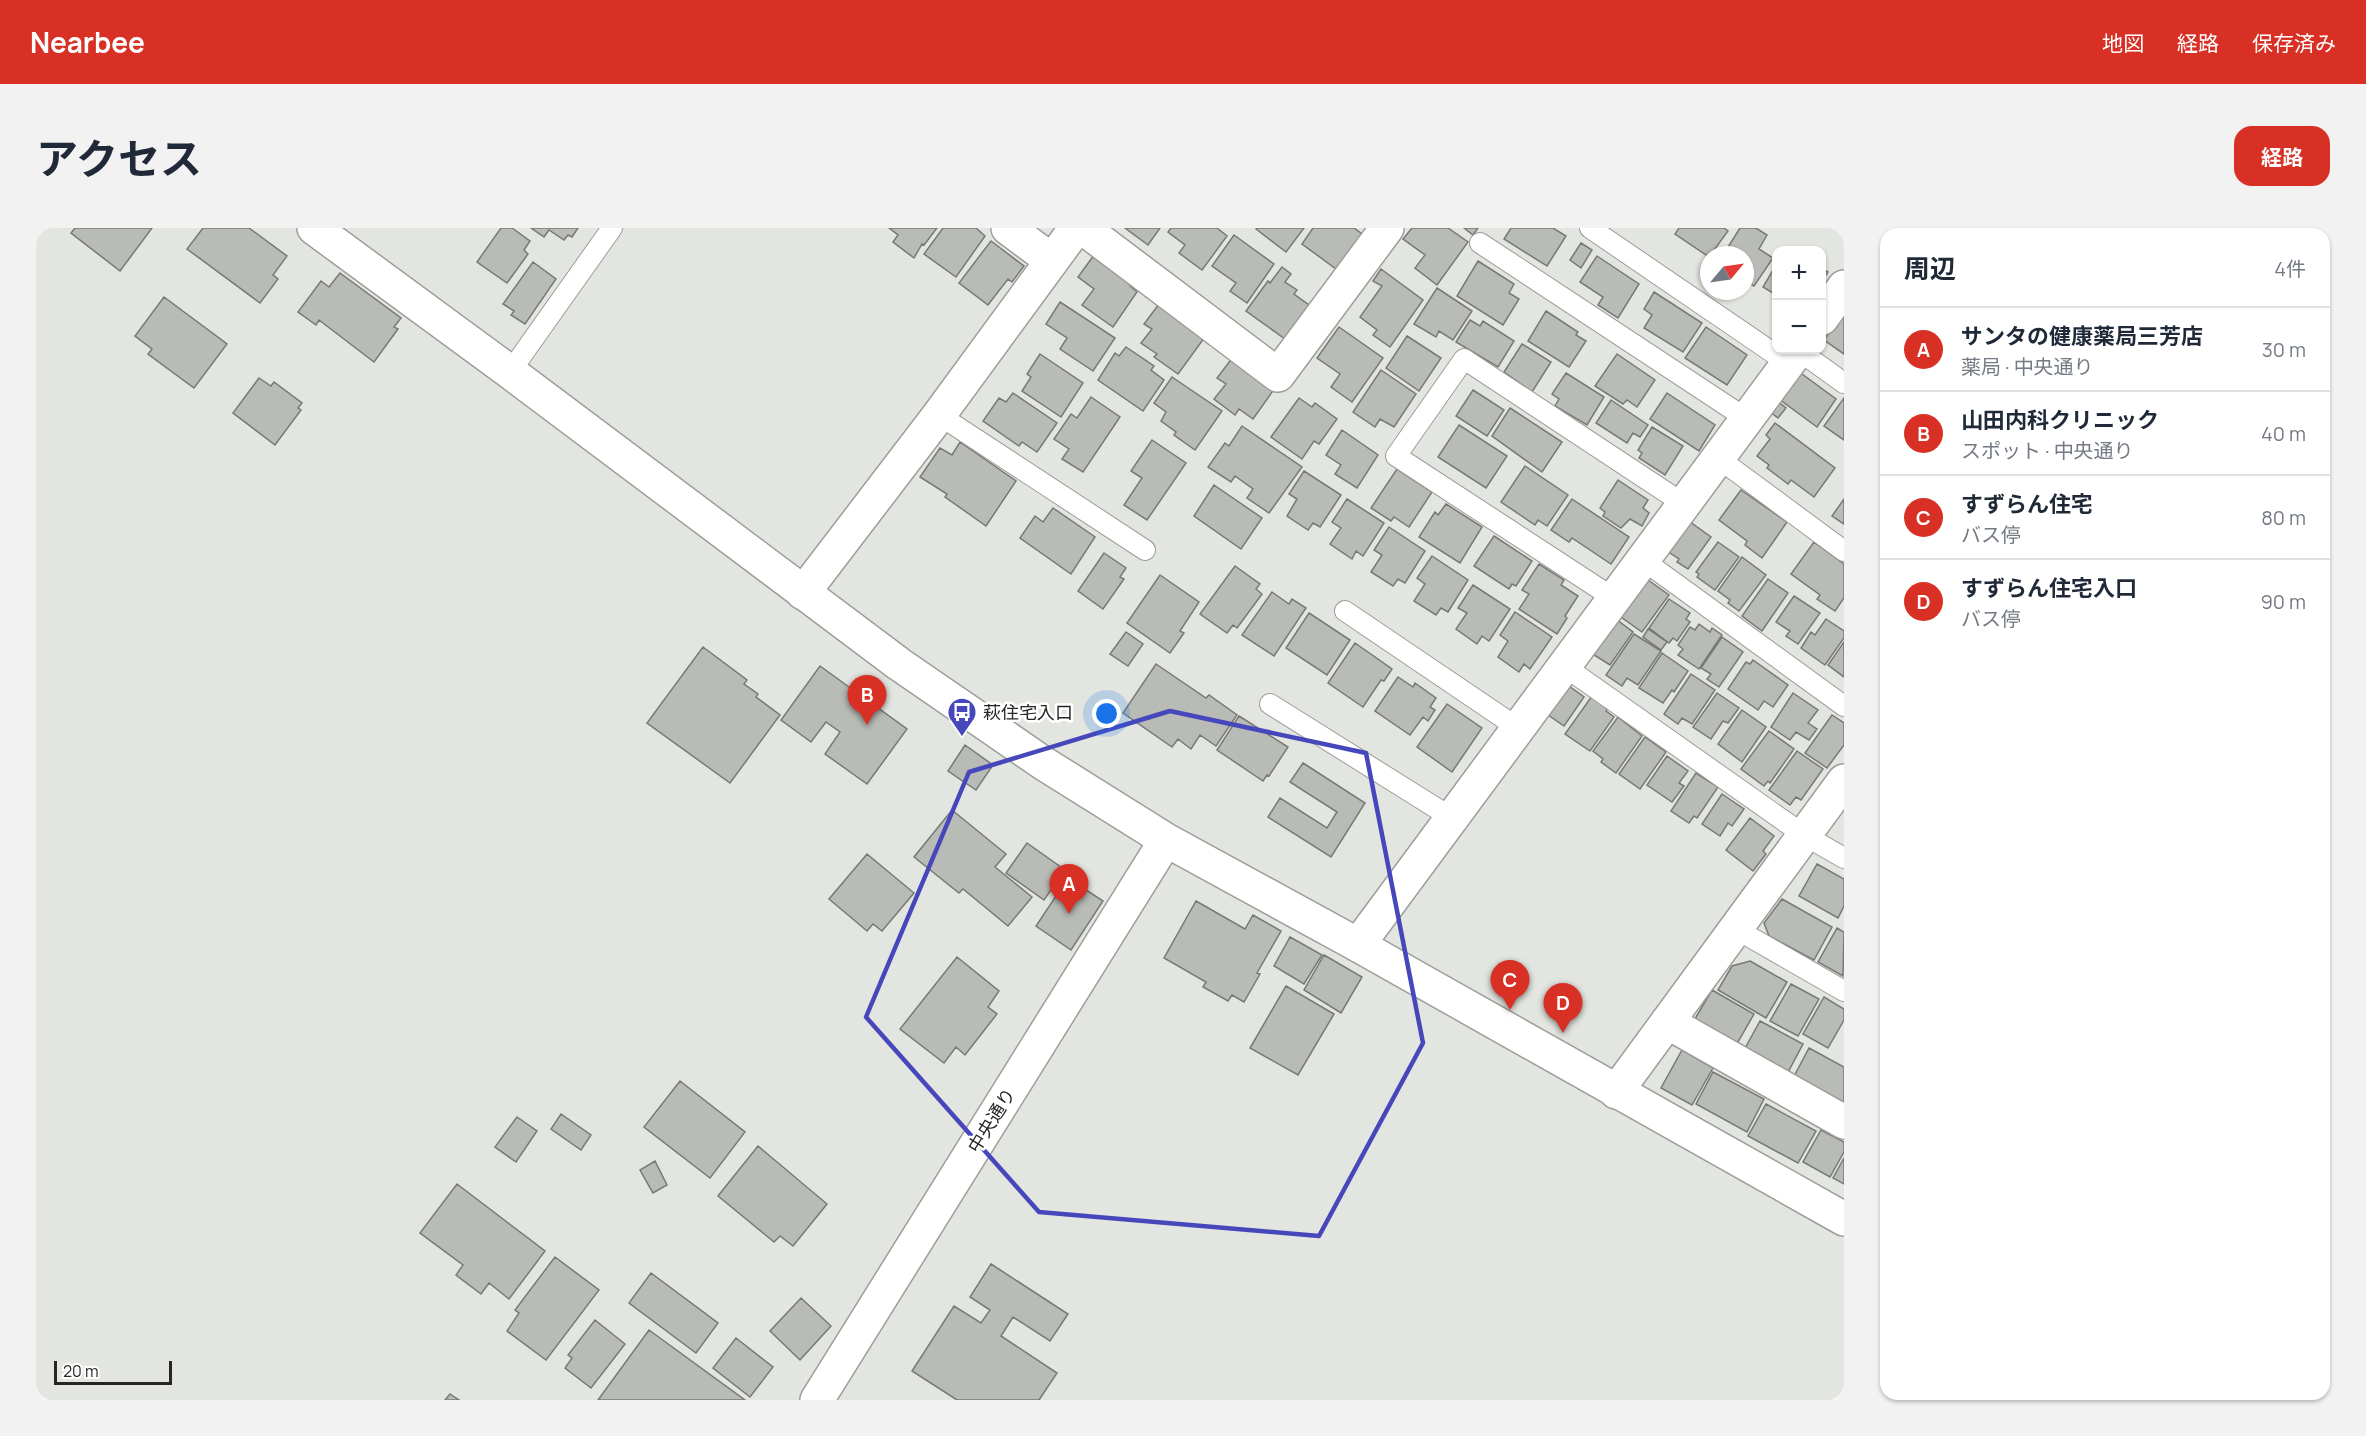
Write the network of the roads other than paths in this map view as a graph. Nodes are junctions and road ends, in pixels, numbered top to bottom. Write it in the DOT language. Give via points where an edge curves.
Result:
graph roads {
  1 [pos="314,228"];
  2 [pos="612,228"];
  3 [pos="1008,228"];
  4 [pos="1076,228"];
  5 [pos="1083,228"];
  6 [pos="1387,228"];
  7 [pos="1590,228"];
  8 [pos="1479,243"];
  9 [pos="1051,260"];
  10 [pos="1844,287"];
  11 [pos="1826,311"];
  12 [pos="1772,340"];
  13 [pos="1795,354"];
  14 [pos="510,372"];
  15 [pos="1844,383"];
  16 [pos="939,415"];
  17 [pos="1748,419"];
  18 [pos="1718,458"];
  19 [pos="1684,504"];
  20 [pos="1145,550"];
  21 [pos="1844,551"];
  22 [pos="1642,560"];
  23 [pos="803,593"];
  24 [pos="1615,599"];
  25 [pos="1345,611"];
  26 [pos="1564,666"];
  27 [pos="1270,704"];
  28 [pos="1844,706"];
  29 [pos="1518,728"];
  30 [pos="1844,781"];
  31 [pos="1452,818"];
  32 [pos="1804,836"];
  33 [pos="1166,840"];
  34 [pos="1844,858"];
  35 [pos="1736,929"];
  36 [pos="1358,945"];
  37 [pos="1844,991"];
  38 [pos="1667,1022"];
  39 [pos="1616,1092"];
  40 [pos="1844,1122"];
  41 [pos="1844,1219"];
  42 [pos="817,1400"];
  1 -- 14 [label="street"];
  2 -- 14 [label="lane"];
  3 -- 9 [label="street"];
  4 -- 9 [label="street"];
  5 -- 6 [label="street" via="1278,375"];
  7 -- 12 [label="lane"];
  8 -- 17 [label="lane"];
  9 -- 16 [label="street"];
  10 -- 11 [label="street"];
  13 -- 15 [label="lane"];
  13 -- 17 [label="street"];
  14 -- 23 [label="street"];
  16 -- 20 [label="lane"];
  16 -- 23 [label="street"];
  17 -- 18 [label="street"];
  18 -- 19 [label="street"];
  18 -- 21 [label="lane"];
  19 -- 22 [label="street"];
  19 -- 24 [label="lane" via="1464,359 1396,456"];
  22 -- 24 [label="street"];
  22 -- 28 [label="lane"];
  23 -- 33 [label="street" via="898,664 1043,763"];
  24 -- 26 [label="street"];
  25 -- 29 [label="lane"];
  26 -- 29 [label="street"];
  26 -- 32 [label="lane"];
  27 -- 31 [label="lane"];
  29 -- 31 [label="street"];
  30 -- 32 [label="street"];
  31 -- 36 [label="street"];
  32 -- 34 [label="lane"];
  32 -- 35 [label="street"];
  33 -- 36 [label="street"];
  33 -- 42 [label="street, 中央通り"];
  35 -- 37 [label="lane"];
  35 -- 38 [label="street"];
  36 -- 39 [label="street"];
  38 -- 39 [label="street"];
  38 -- 40 [label="street"];
  39 -- 41 [label="street"];
}
